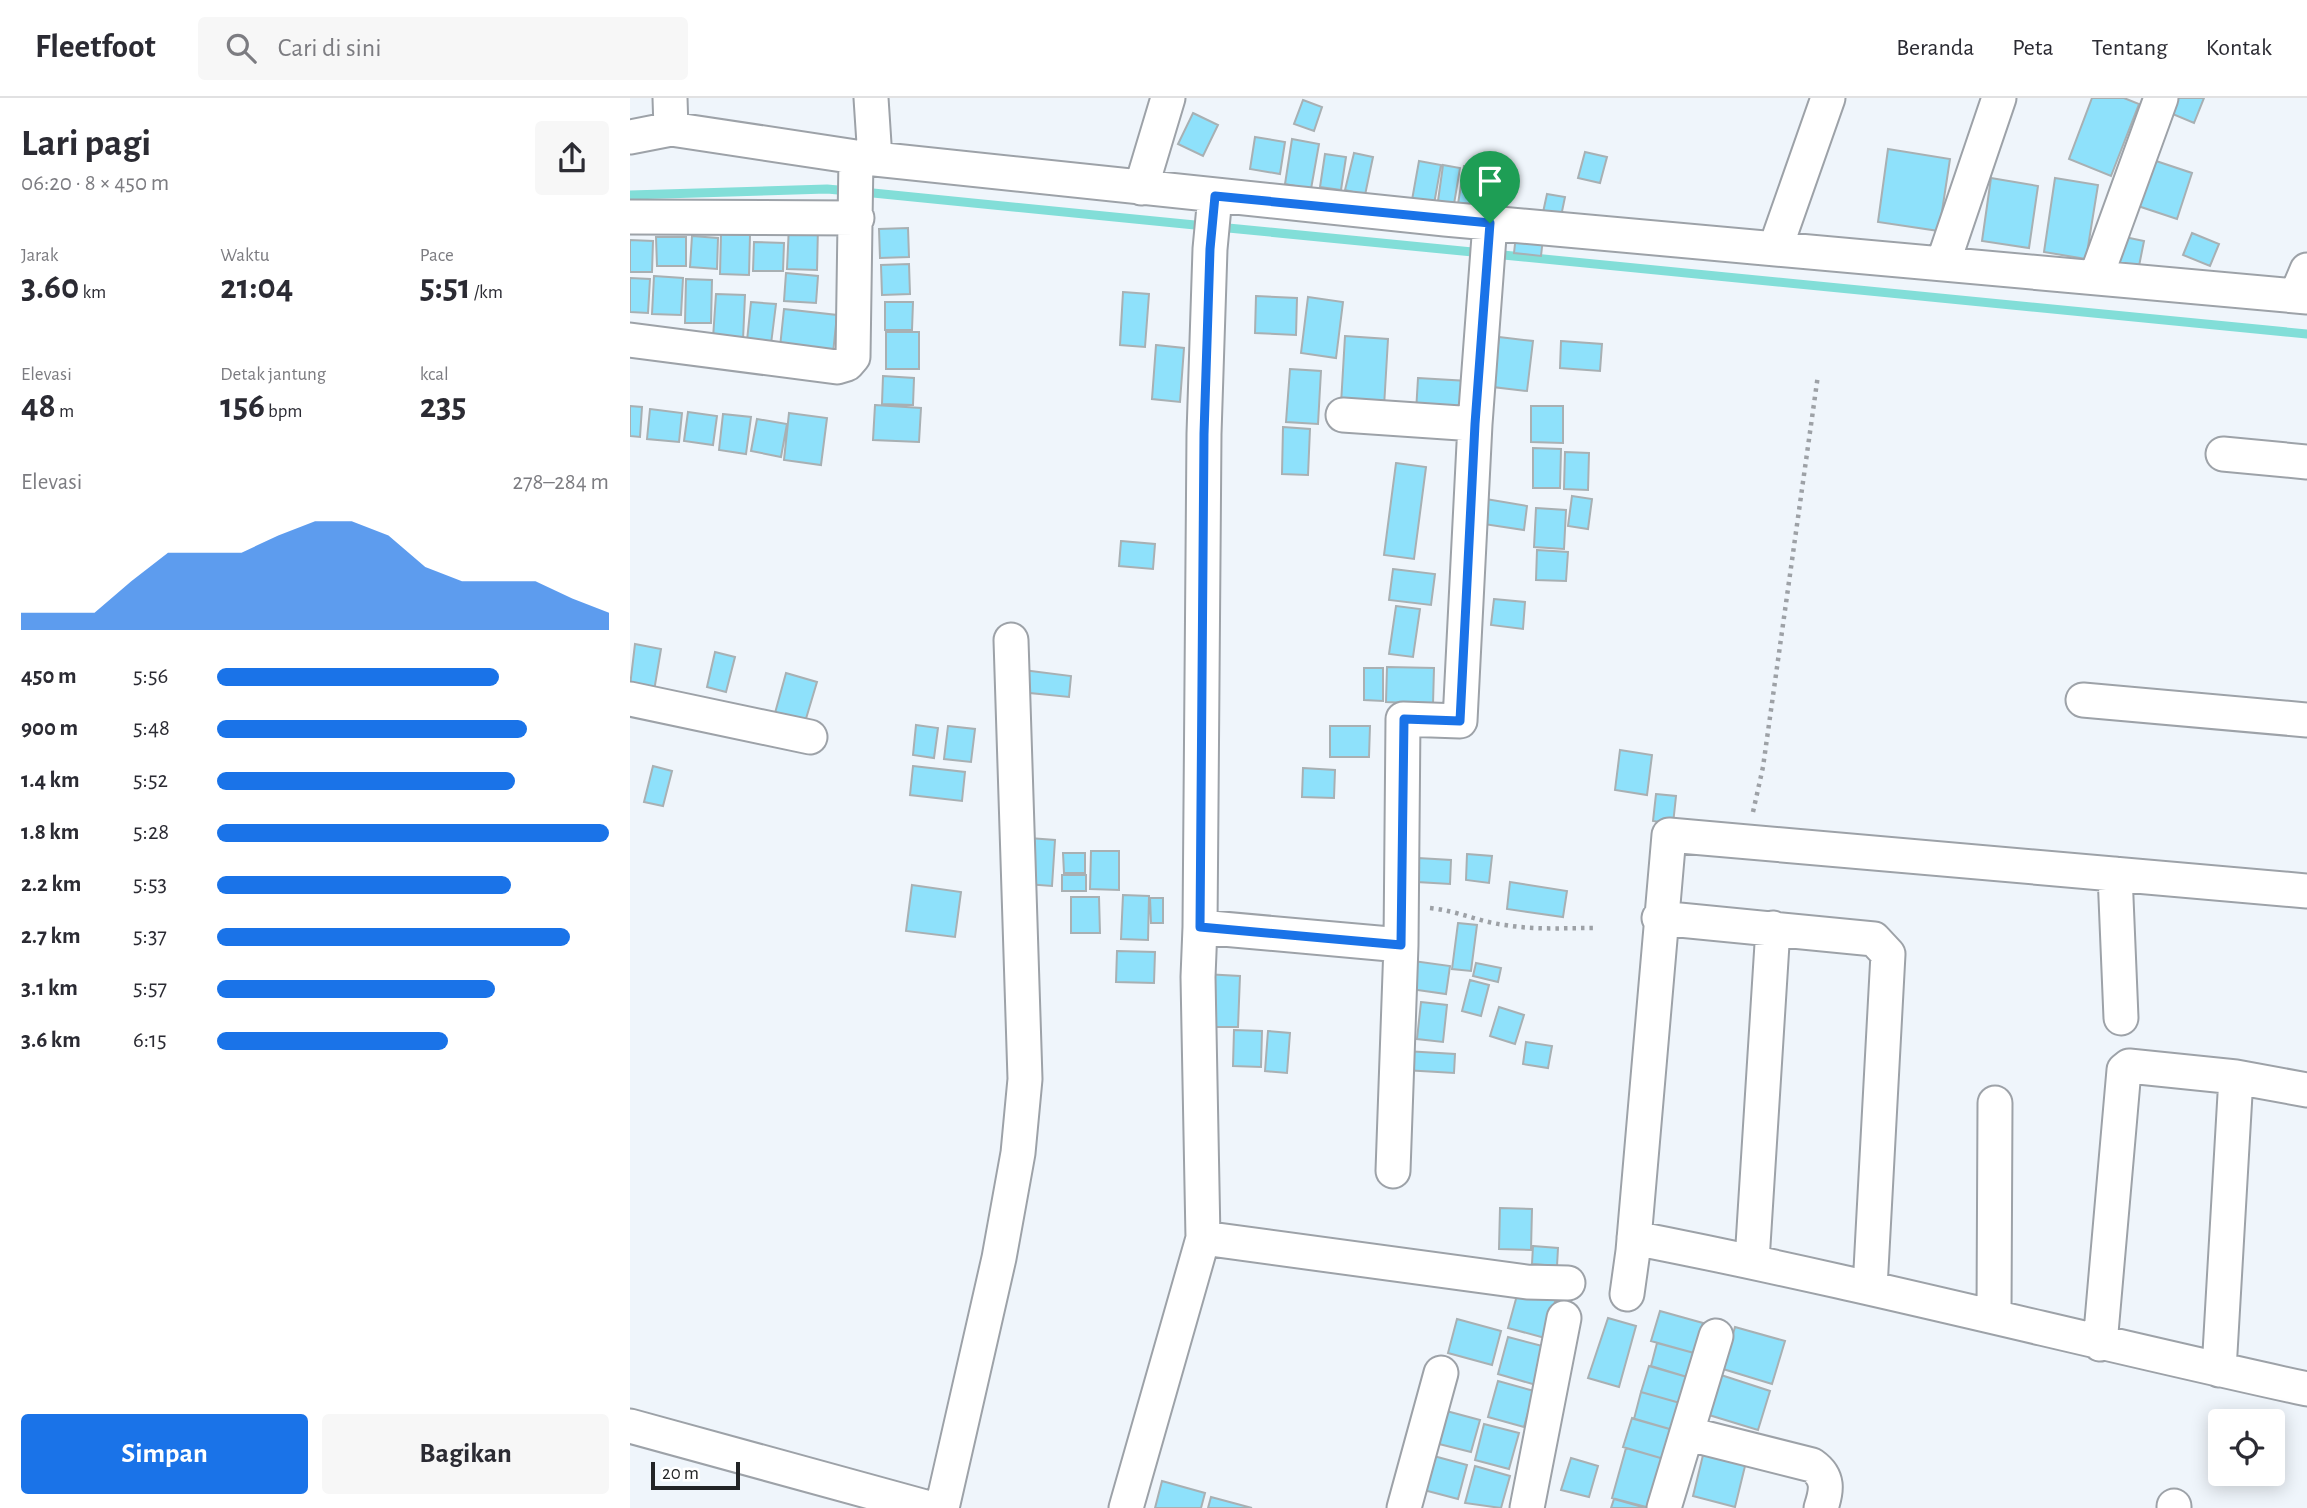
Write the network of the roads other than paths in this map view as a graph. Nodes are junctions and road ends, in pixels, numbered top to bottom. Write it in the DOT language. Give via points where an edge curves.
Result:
graph roads {
  1 [pos="871,98"];
  2 [pos="1168,98"];
  3 [pos="1828,98"];
  4 [pos="1999,98"];
  5 [pos="2161,98"];
  6 [pos="670,114"];
  7 [pos="630,137"];
  8 [pos="860,183"];
  9 [pos="1141,188"];
  10 [pos="630,217"];
  11 [pos="1213,221"];
  12 [pos="1488,235"];
  13 [pos="1775,249"];
  14 [pos="1943,263"];
  15 [pos="2096,277"];
  16 [pos="2303,288"];
  17 [pos="630,340"];
  18 [pos="1343,415"];
  19 [pos="1475,424"];
  20 [pos="2223,454"];
  21 [pos="2307,462"];
  22 [pos="1012,640"];
  23 [pos="630,699"];
  24 [pos="2082,700"];
  25 [pos="2307,720"];
  26 [pos="810,737"];
  27 [pos="2115,874"];
  28 [pos="2307,891"];
  29 [pos="1660,918"];
  30 [pos="1200,927"];
  31 [pos="1773,928"];
  32 [pos="1401,945"];
  33 [pos="2121,1018"];
  34 [pos="2236,1077"];
  35 [pos="2307,1090"];
  36 [pos="1995,1103"];
  37 [pos="1393,1171"];
  38 [pos="1203,1238"];
  39 [pos="1634,1238"];
  40 [pos="1752,1261"];
  41 [pos="1568,1283"];
  42 [pos="1870,1287"];
  43 [pos="1627,1294"];
  44 [pos="1994,1315"];
  45 [pos="1563,1318"];
  46 [pos="1716,1336"];
  47 [pos="2100,1344"];
  48 [pos="2219,1370"];
  49 [pos="1441,1373"];
  50 [pos="2307,1389"];
  51 [pos="630,1426"];
  52 [pos="1689,1434"];
  53 [pos="929,1508"];
  54 [pos="942,1508"];
  55 [pos="1126,1508"];
  56 [pos="1404,1508"];
  57 [pos="1527,1508"];
  58 [pos="1664,1508"];
  59 [pos="1821,1508"];
  1 -- 8 [label="street"];
  2 -- 9 [label="street"];
  3 -- 13 [label="street"];
  4 -- 14 [label="street"];
  5 -- 15 [label="street"];
  6 -- 7 [label="street"];
  6 -- 8 [label="street"];
  8 -- 9 [label="street"];
  8 -- 10 [label="street"];
  8 -- 17 [label="street" via="853,357 847,364 837,367"];
  9 -- 11 [label="street"];
  11 -- 12 [label="street"];
  11 -- 30 [label="street" via="1204,434"];
  12 -- 13 [label="street"];
  12 -- 19 [label="street"];
  13 -- 14 [label="street"];
  14 -- 15 [label="street"];
  15 -- 16 [label="street"];
  18 -- 19 [label="street"];
  19 -- 32 [label="street" via="1460,721 1404,719"];
  20 -- 21 [label="street"];
  22 -- 54 [label="street" via="1025,1079 1018,1153 999,1258"];
  23 -- 26 [label="street"];
  24 -- 25 [label="street"];
  27 -- 28 [label="street"];
  27 -- 29 [label="street" via="1669,835"];
  27 -- 33 [label="street"];
  29 -- 31 [label="street"];
  29 -- 39 [label="street"];
  30 -- 32 [label="street"];
  30 -- 38 [label="street"];
  31 -- 40 [label="street"];
  31 -- 42 [label="street" via="1874,939 1888,954"];
  32 -- 37 [label="street"];
  34 -- 35 [label="street"];
  34 -- 47 [label="street" via="2129,1066 2124,1070"];
  34 -- 48 [label="street"];
  36 -- 44 [label="street"];
  38 -- 41 [label="street" via="1527,1282"];
  38 -- 55 [label="street"];
  39 -- 40 [label="street"];
  39 -- 43 [label="street"];
  40 -- 42 [label="street"];
  42 -- 44 [label="street"];
  44 -- 47 [label="street"];
  45 -- 57 [label="street"];
  46 -- 52 [label="street"];
  47 -- 48 [label="street"];
  48 -- 50 [label="street"];
  49 -- 56 [label="street"];
  51 -- 53 [label="street"];
  52 -- 58 [label="street"];
  52 -- 59 [label="street" via="1812,1465 1822,1471 1826,1481"];
}
